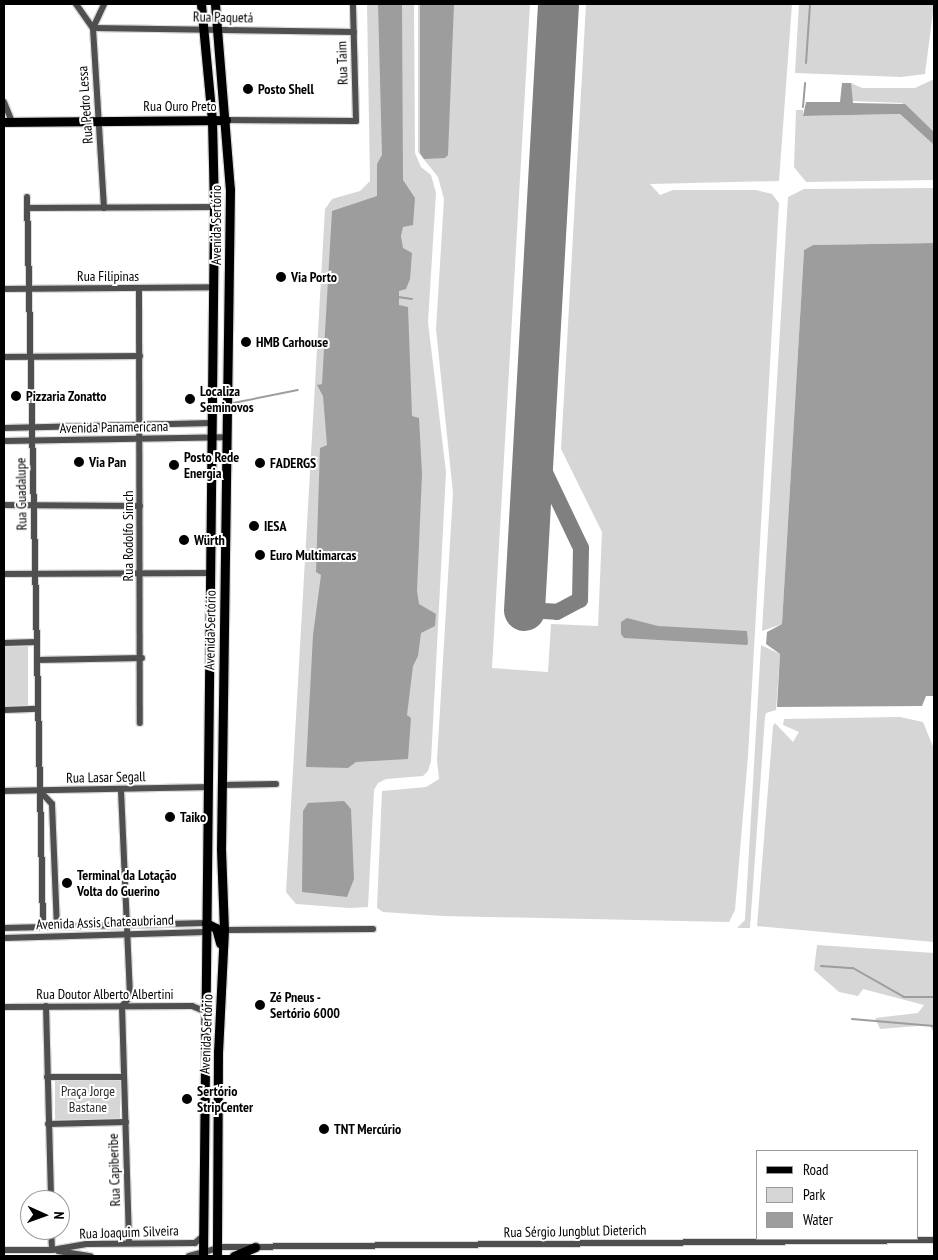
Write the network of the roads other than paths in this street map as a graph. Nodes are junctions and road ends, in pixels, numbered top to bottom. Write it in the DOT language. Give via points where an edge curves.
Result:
graph roads {
  1 [pos="76,4"];
  2 [pos="104,4"];
  3 [pos="201,4"];
  4 [pos="215,4"];
  5 [pos="354,4"];
  6 [pos="93,28"];
  7 [pos="204,30"];
  8 [pos="217,30"];
  9 [pos="354,32"];
  10 [pos="4,102"];
  11 [pos="99,120"];
  12 [pos="212,120"];
  13 [pos="226,120"];
  14 [pos="356,121"];
  15 [pos="8,122"];
  16 [pos="27,197"];
  17 [pos="214,206"];
  18 [pos="27,208"];
  19 [pos="104,208"];
  20 [pos="213,287"];
  21 [pos="30,288"];
  22 [pos="139,288"];
  23 [pos="4,289"];
  24 [pos="31,356"];
  25 [pos="140,356"];
  26 [pos="4,357"];
  27 [pos="212,423"];
  28 [pos="139,426"];
  29 [pos="4,428"];
  30 [pos="32,428"];
  31 [pos="225,437"];
  32 [pos="212,438"];
  33 [pos="139,439"];
  34 [pos="32,440"];
  35 [pos="4,441"];
  36 [pos="34,504"];
  37 [pos="4,505"];
  38 [pos="140,506"];
  39 [pos="210,573"];
  40 [pos="4,574"];
  41 [pos="35,574"];
  42 [pos="141,576"];
  43 [pos="4,642"];
  44 [pos="36,642"];
  45 [pos="142,658"];
  46 [pos="37,660"];
  47 [pos="38,709"];
  48 [pos="4,710"];
  49 [pos="140,723"];
  50 [pos="276,784"];
  51 [pos="222,785"];
  52 [pos="209,787"];
  53 [pos="39,790"];
  54 [pos="121,790"];
  55 [pos="4,791"];
  56 [pos="54,856"];
  57 [pos="41,857"];
  58 [pos="127,925"];
  59 [pos="57,926"];
  60 [pos="43,927"];
  61 [pos="206,927"];
  62 [pos="7,928"];
  63 [pos="373,929"];
  64 [pos="224,930"];
  65 [pos="127,934"];
  66 [pos="7,938"];
  67 [pos="222,971"];
  68 [pos="46,1006"];
  69 [pos="122,1006"];
  70 [pos="4,1007"];
  71 [pos="206,1012"];
  72 [pos="47,1077"];
  73 [pos="124,1077"];
  74 [pos="126,1122"];
  75 [pos="48,1124"];
  76 [pos="50,1190"];
  77 [pos="203,1236"];
  78 [pos="52,1240"];
  79 [pos="934,1240"];
  80 [pos="129,1243"];
  81 [pos="255,1247"];
  82 [pos="4,1250"];
  83 [pos="52,1250"];
  84 [pos="217,1252"];
  85 [pos="38,1254"];
  86 [pos="203,1255"];
  87 [pos="92,1256"];
  88 [pos="189,1256"];
  89 [pos="234,1256"];
  1 -- 6 [label="street"];
  2 -- 6 [label="street, Rua Pedro Lessa"];
  3 -- 7 [label="main road, Avenida Sertório"];
  4 -- 8 [label="main road, Avenida Sertório"];
  5 -- 9 [label="street, Rua Taim"];
  6 -- 7 [label="street, Rua Paquetá"];
  6 -- 11 [label="street, Rua Pedro Lessa"];
  7 -- 8 [label="street, Rua Paquetá"];
  7 -- 12 [label="main road, Avenida Sertório"];
  8 -- 9 [label="street, Rua Paquetá"];
  8 -- 13 [label="main road, Avenida Sertório"];
  9 -- 14 [label="street, Rua Taim"];
  10 -- 15 [label="street"];
  11 -- 12 [label="main road, Rua Ouro Preto"];
  11 -- 15 [label="main road, Rua Ouro Preto"];
  11 -- 19 [label="street, Rua Pedro Lessa"];
  12 -- 13 [label="main road, Rua Ouro Preto"];
  12 -- 17 [label="main road, Avenida Sertório"];
  13 -- 14 [label="street, Rua Ouro Preto"];
  13 -- 31 [label="main road, Avenida Sertório" via="230,268"];
  16 -- 18 [label="street, Rua Guadalupe"];
  17 -- 19 [label="street"];
  17 -- 20 [label="main road, Avenida Sertório"];
  18 -- 19 [label="street"];
  18 -- 21 [label="street, Rua Guadalupe"];
  20 -- 22 [label="street, Rua Filipinas"];
  20 -- 27 [label="main road, Avenida Sertório"];
  21 -- 22 [label="street, Rua Filipinas"];
  21 -- 23 [label="street, Rua Filipinas"];
  21 -- 24 [label="street, Rua Guadalupe"];
  22 -- 25 [label="street, Rua Rodolfo Simch"];
  24 -- 25 [label="street"];
  24 -- 26 [label="street"];
  24 -- 30 [label="street, Rua Guadalupe"];
  25 -- 28 [label="street, Rua Rodolfo Simch"];
  27 -- 28 [label="street, Avenida Panamericana"];
  27 -- 32 [label="main road, Avenida Sertório"];
  28 -- 30 [label="street, Avenida Panamericana"];
  28 -- 33 [label="street, Rua Rodolfo Simch"];
  29 -- 30 [label="street, Avenida Panamericana"];
  30 -- 34 [label="street, Rua Guadalupe"];
  31 -- 32 [label="street, Avenida Panamericana"];
  31 -- 51 [label="main road, Avenida Sertório"];
  32 -- 33 [label="street, Avenida Panamericana"];
  32 -- 39 [label="main road, Avenida Sertório"];
  33 -- 34 [label="street, Avenida Panamericana"];
  33 -- 38 [label="street, Rua Rodolfo Simch"];
  34 -- 35 [label="street, Avenida Panamericana"];
  34 -- 36 [label="street, Rua Guadalupe"];
  36 -- 37 [label="street"];
  36 -- 38 [label="street"];
  36 -- 41 [label="street, Rua Guadalupe"];
  38 -- 42 [label="street, Rua Rodolfo Simch"];
  39 -- 42 [label="street"];
  39 -- 52 [label="main road, Avenida Sertório"];
  40 -- 41 [label="street"];
  41 -- 42 [label="street"];
  41 -- 44 [label="street, Rua Guadalupe"];
  42 -- 45 [label="street, Rua Rodolfo Simch"];
  43 -- 44 [label="street"];
  44 -- 46 [label="street, Rua Guadalupe"];
  45 -- 46 [label="street"];
  45 -- 49 [label="street, Rua Rodolfo Simch"];
  46 -- 47 [label="street, Rua Guadalupe"];
  47 -- 48 [label="street"];
  47 -- 53 [label="street, Rua Guadalupe"];
  50 -- 51 [label="street"];
  51 -- 64 [label="main road, Avenida Sertório"];
  52 -- 54 [label="street, Rua Lasar Segall"];
  52 -- 61 [label="main road, Avenida Sertório"];
  53 -- 54 [label="street, Rua Lasar Segall"];
  53 -- 55 [label="street, Rua Lasar Segall"];
  53 -- 56 [label="street" via="52,803"];
  53 -- 57 [label="street, Rua Guadalupe"];
  54 -- 58 [label="street"];
  56 -- 57 [label="street"];
  56 -- 59 [label="street"];
  57 -- 60 [label="street, Rua Guadalupe"];
  58 -- 59 [label="street, Avenida Assis Chateaubriand"];
  58 -- 61 [label="street, Avenida Assis Chateaubriand"];
  58 -- 65 [label="street"];
  59 -- 60 [label="street, Avenida Assis Chateaubriand"];
  60 -- 62 [label="street, Avenida Assis Chateaubriand"];
  61 -- 65 [label="street, Avenida Assis Chateaubriand"];
  61 -- 67 [label="main road" via="218,932"];
  61 -- 71 [label="main road, Avenida Sertório"];
  62 -- 66 [label="street"];
  63 -- 64 [label="street"];
  64 -- 67 [label="main road, Avenida Sertório"];
  65 -- 66 [label="street, Avenida Assis Chateaubriand"];
  65 -- 69 [label="street" via="130,997"];
  67 -- 84 [label="main road, Avenida Sertório"];
  68 -- 69 [label="street, Rua Doutor Alberto Albertini"];
  68 -- 70 [label="street, Rua Doutor Alberto Albertini"];
  68 -- 72 [label="street"];
  69 -- 71 [label="street, Rua Doutor Alberto Albertini" via="192,1006"];
  69 -- 73 [label="street, Rua Capiberibe"];
  71 -- 77 [label="main road, Avenida Sertório"];
  72 -- 73 [label="street"];
  72 -- 75 [label="street"];
  73 -- 74 [label="street, Rua Capiberibe"];
  74 -- 75 [label="street"];
  74 -- 80 [label="street, Rua Capiberibe"];
  75 -- 76 [label="street"];
  77 -- 80 [label="street, Rua Joaquim Silveira" via="195,1243"];
  77 -- 86 [label="main road, Avenida Sertório"];
  78 -- 83 [label="street"];
  79 -- 81 [label="street, Rua Sérgio Jungblut Dieterich"];
  80 -- 83 [label="street, Rua Joaquim Silveira" via="86,1244"];
  81 -- 84 [label="street, Rua Sérgio Jungblut Dieterich"];
  81 -- 89 [label="main road"];
  82 -- 85 [label="street, Rua Joaquim Silveira"];
  83 -- 85 [label="street, Rua Joaquim Silveira"];
  83 -- 87 [label="street, Rua Joaquim Silveira"];
  84 -- 86 [label="street, Rua Joaquim Silveira"];
  86 -- 88 [label="street, Rua Joaquim Silveira"];
}
